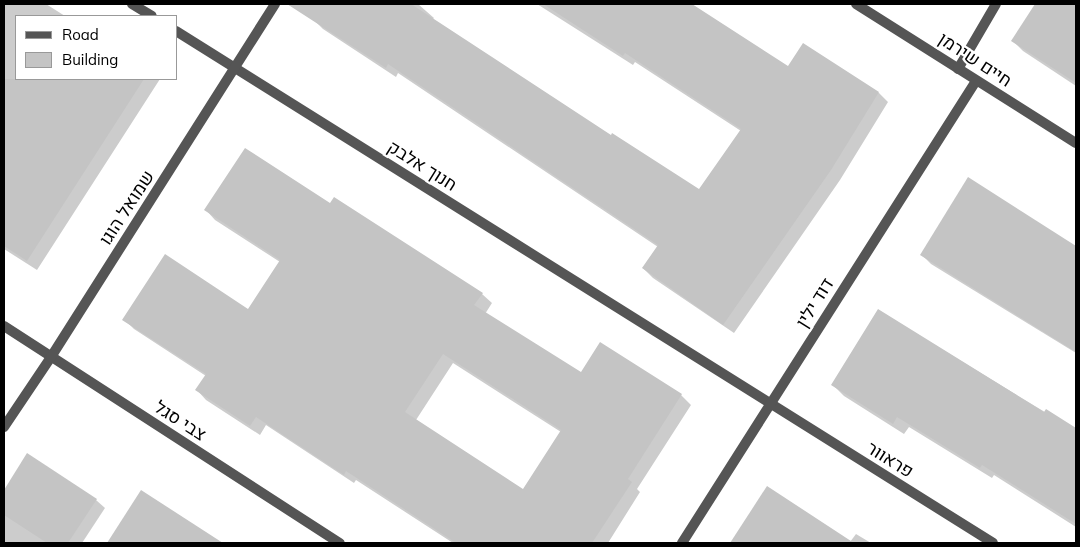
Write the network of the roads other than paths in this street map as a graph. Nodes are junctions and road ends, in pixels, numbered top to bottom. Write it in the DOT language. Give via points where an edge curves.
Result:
graph roads {
  1 [pos="132,4"];
  2 [pos="276,4"];
  3 [pos="856,4"];
  4 [pos="996,4"];
  5 [pos="150,15"];
  6 [pos="178,33"];
  7 [pos="235,68"];
  8 [pos="958,69"];
  9 [pos="976,81"];
  10 [pos="1076,143"];
  11 [pos="4,326"];
  12 [pos="51,357"];
  13 [pos="771,404"];
  14 [pos="4,427"];
  15 [pos="340,543"];
  16 [pos="682,543"];
  17 [pos="993,543"];
  1 -- 5 [label="street"];
  2 -- 7 [label="street, שמואל הוגו"];
  3 -- 8 [label="street, חיים שירמן"];
  4 -- 8 [label="street"];
  6 -- 7 [label="street, חנוך אלבק"];
  7 -- 12 [label="street, שמואל הוגו"];
  7 -- 13 [label="street, חנוך אלבק"];
  8 -- 9 [label="street, חיים שירמן"];
  9 -- 10 [label="street, חיים שירמן"];
  9 -- 13 [label="street, דוד ילין"];
  11 -- 12 [label="street, צבי סגל"];
  12 -- 14 [label="street, שמואל הוגו"];
  12 -- 15 [label="street, צבי סגל"];
  13 -- 16 [label="street, דוד ילין"];
  13 -- 17 [label="street, פראוור"];
}
